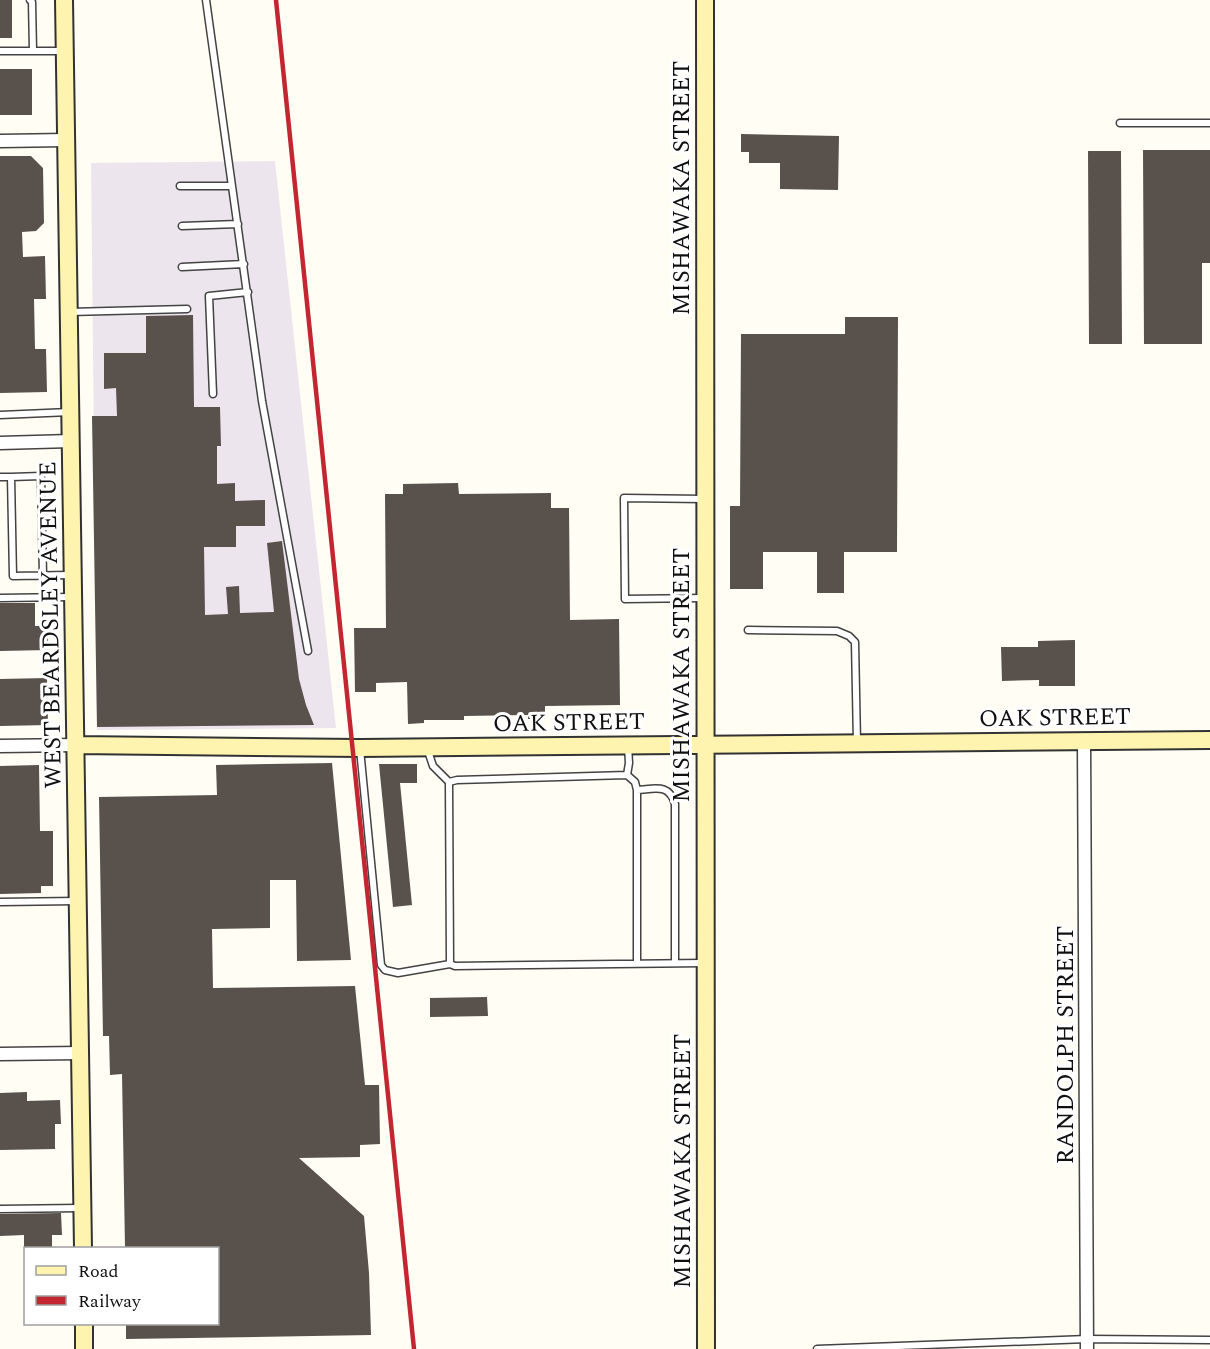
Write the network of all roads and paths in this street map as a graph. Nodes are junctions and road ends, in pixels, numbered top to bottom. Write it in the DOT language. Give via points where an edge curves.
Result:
graph roads {
  1 [pos="30,0"];
  2 [pos="64,0"];
  3 [pos="206,0"];
  4 [pos="705,0"];
  5 [pos="0,51"];
  6 [pos="33,51"];
  7 [pos="65,51"];
  8 [pos="1120,123"];
  9 [pos="1210,123"];
  10 [pos="66,140"];
  11 [pos="0,141"];
  12 [pos="180,186"];
  13 [pos="232,186"];
  14 [pos="238,224"];
  15 [pos="182,226"];
  16 [pos="244,264"];
  17 [pos="182,267"];
  18 [pos="248,292"];
  19 [pos="187,309"];
  20 [pos="69,312"];
  21 [pos="213,394"];
  22 [pos="70,412"];
  23 [pos="0,415"];
  24 [pos="71,441"];
  25 [pos="0,442"];
  26 [pos="0,477"];
  27 [pos="11,477"];
  28 [pos="705,499"];
  29 [pos="19,515"];
  30 [pos="33,515"];
  31 [pos="42,515"];
  32 [pos="12,516"];
  33 [pos="43,533"];
  34 [pos="12,534"];
  35 [pos="20,534"];
  36 [pos="34,534"];
  37 [pos="43,555"];
  38 [pos="13,556"];
  39 [pos="21,556"];
  40 [pos="34,556"];
  41 [pos="73,575"];
  42 [pos="43,576"];
  43 [pos="74,597"];
  44 [pos="0,598"];
  45 [pos="705,598"];
  46 [pos="748,630"];
  47 [pos="308,651"];
  48 [pos="1210,740"];
  49 [pos="1084,741"];
  50 [pos="857,743"];
  51 [pos="76,745"];
  52 [pos="705,745"];
  53 [pos="0,746"];
  54 [pos="628,746"];
  55 [pos="360,748"];
  56 [pos="427,748"];
  57 [pos="627,775"];
  58 [pos="449,782"];
  59 [pos="637,790"];
  60 [pos="78,901"];
  61 [pos="0,902"];
  62 [pos="675,962"];
  63 [pos="637,963"];
  64 [pos="705,963"];
  65 [pos="450,964"];
  66 [pos="80,1053"];
  67 [pos="0,1054"];
  68 [pos="82,1208"];
  69 [pos="0,1209"];
  70 [pos="83,1247"];
  71 [pos="84,1325"];
  72 [pos="1210,1340"];
  73 [pos="1087,1344"];
  74 [pos="84,1349"];
  75 [pos="706,1349"];
  76 [pos="817,1349"];
  1 -- 6 [label="lane"];
  2 -- 7 [label="street, WEST BEARDSLEY AVENUE"];
  3 -- 13 [label="lane"];
  4 -- 28 [label="street, MISHAWAKA STREET"];
  5 -- 6 [label="lane"];
  6 -- 7 [label="lane"];
  7 -- 10 [label="street, WEST BEARDSLEY AVENUE"];
  8 -- 9 [label="lane"];
  10 -- 11 [label="street"];
  10 -- 20 [label="street, WEST BEARDSLEY AVENUE"];
  12 -- 13 [label="lane"];
  13 -- 14 [label="lane"];
  14 -- 15 [label="lane"];
  14 -- 16 [label="lane"];
  16 -- 17 [label="lane"];
  16 -- 18 [label="lane"];
  18 -- 21 [label="lane" via="209,296"];
  18 -- 47 [label="lane" via="262,401"];
  19 -- 20 [label="lane"];
  20 -- 22 [label="street, WEST BEARDSLEY AVENUE"];
  22 -- 23 [label="lane"];
  22 -- 24 [label="street, WEST BEARDSLEY AVENUE"];
  24 -- 25 [label="street"];
  24 -- 41 [label="street, WEST BEARDSLEY AVENUE"];
  26 -- 27 [label="lane"];
  27 -- 31 [label="lane" via="41,476"];
  27 -- 32 [label="lane"];
  28 -- 45 [label="street, MISHAWAKA STREET"];
  28 -- 45 [label="lane" via="624,498 625,599"];
  29 -- 32 [label="lane"];
  30 -- 31 [label="lane"];
  31 -- 33 [label="lane"];
  32 -- 34 [label="lane"];
  33 -- 36 [label="lane"];
  33 -- 37 [label="lane"];
  34 -- 35 [label="lane"];
  34 -- 38 [label="lane"];
  37 -- 40 [label="lane"];
  37 -- 42 [label="lane"];
  38 -- 39 [label="lane"];
  38 -- 42 [label="lane" via="13,576"];
  41 -- 42 [label="lane"];
  41 -- 43 [label="street, WEST BEARDSLEY AVENUE"];
  43 -- 44 [label="lane"];
  43 -- 51 [label="street, WEST BEARDSLEY AVENUE"];
  45 -- 52 [label="street, MISHAWAKA STREET"];
  46 -- 50 [label="lane" via="837,631 855,642"];
  48 -- 49 [label="street, OAK STREET"];
  49 -- 50 [label="street, OAK STREET"];
  49 -- 73 [label="street, RANDOLPH STREET"];
  50 -- 52 [label="street, OAK STREET"];
  51 -- 53 [label="street, OAK STREET"];
  51 -- 55 [label="street, OAK STREET"];
  51 -- 60 [label="street, WEST BEARDSLEY AVENUE"];
  52 -- 54 [label="street, OAK STREET"];
  52 -- 64 [label="street, MISHAWAKA STREET"];
  54 -- 56 [label="street, OAK STREET"];
  54 -- 57 [label="lane"];
  55 -- 56 [label="street, OAK STREET"];
  55 -- 65 [label="lane" via="381,965 398,973"];
  56 -- 58 [label="lane" via="433,766"];
  57 -- 58 [label="lane"];
  57 -- 59 [label="lane"];
  58 -- 65 [label="lane"];
  59 -- 62 [label="lane" via="666,789 675,804"];
  59 -- 63 [label="lane"];
  60 -- 61 [label="lane"];
  60 -- 66 [label="street, WEST BEARDSLEY AVENUE"];
  62 -- 63 [label="lane"];
  62 -- 64 [label="lane"];
  63 -- 65 [label="lane"];
  64 -- 75 [label="street, MISHAWAKA STREET"];
  66 -- 67 [label="street"];
  66 -- 68 [label="street, WEST BEARDSLEY AVENUE"];
  68 -- 69 [label="lane"];
  68 -- 70 [label="street, WEST BEARDSLEY AVENUE"];
  71 -- 74 [label="street"];
  72 -- 73 [label="lane"];
  73 -- 76 [label="lane"];
}
